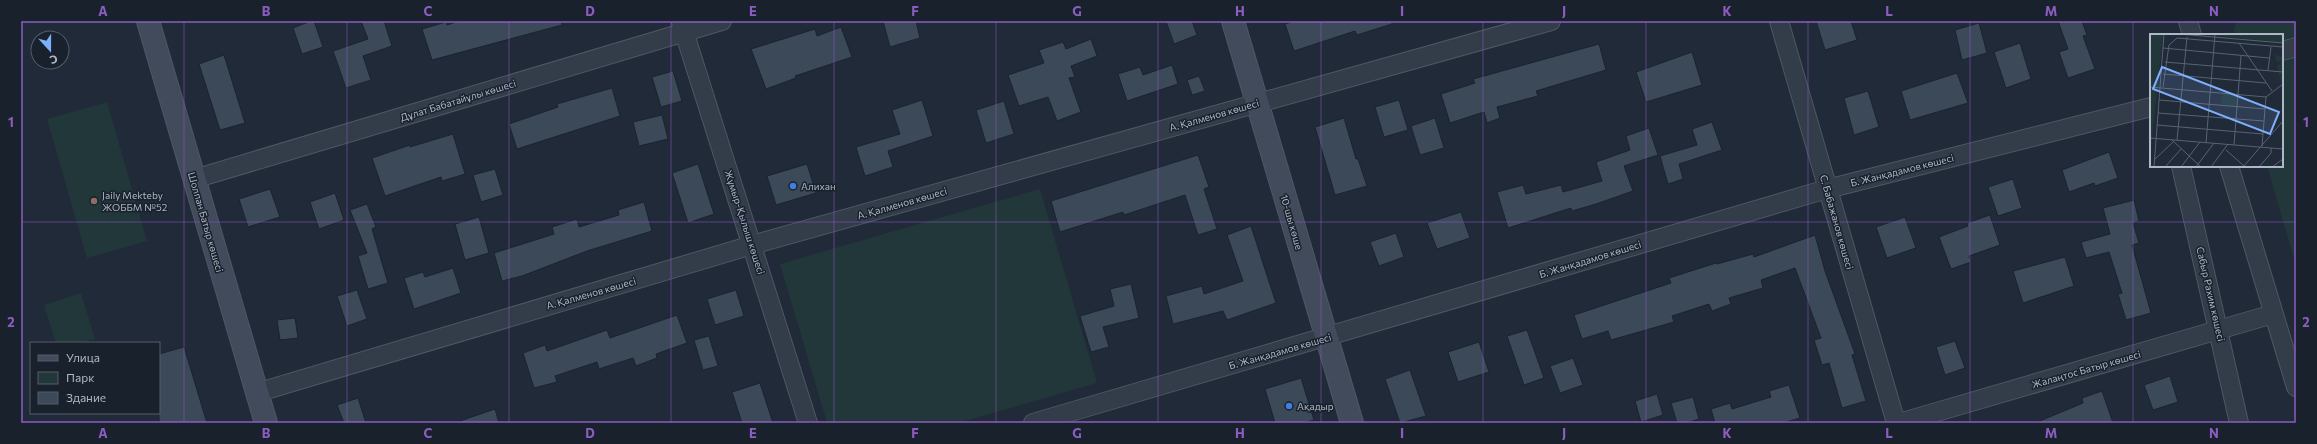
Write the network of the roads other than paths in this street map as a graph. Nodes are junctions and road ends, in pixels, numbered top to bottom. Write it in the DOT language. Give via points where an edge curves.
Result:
graph roads {
  1 [pos="148,21"];
  2 [pos="722,21"];
  3 [pos="1233,21"];
  4 [pos="1551,21"];
  5 [pos="1779,21"];
  6 [pos="2188,21"];
  7 [pos="682,26"];
  8 [pos="2192,34"];
  9 [pos="2296,47"];
  10 [pos="2283,51"];
  11 [pos="1257,103"];
  12 [pos="2150,107"];
  13 [pos="2181,167"];
  14 [pos="2229,167"];
  15 [pos="194,179"];
  16 [pos="1827,189"];
  17 [pos="752,245"];
  18 [pos="2273,314"];
  19 [pos="2219,330"];
  20 [pos="1326,338"];
  21 [pos="2296,386"];
  22 [pos="256,393"];
  23 [pos="266,423"];
  24 [pos="808,423"];
  25 [pos="1033,423"];
  26 [pos="1352,423"];
  27 [pos="1898,423"];
  28 [pos="2239,423"];
  1 -- 15 [label="street, Шолпан Батыр көшесі"];
  2 -- 7 [label="street, Дұлат Бабатайұлы көшесі"];
  3 -- 11 [label="street, 10-шы көше"];
  4 -- 11 [label="street, А. Қалменов көшесі"];
  5 -- 16 [label="street, С. Бабажанов көшесі"];
  6 -- 8 [label="street"];
  7 -- 15 [label="street, Дұлат Бабатайұлы көшесі"];
  7 -- 17 [label="street, Жұмыр-Қылыш көшесі"];
  9 -- 10 [label="street"];
  11 -- 17 [label="street, А. Қалменов көшесі"];
  11 -- 20 [label="street, 10-шы көше"];
  12 -- 16 [label="street, Б. Жанқадамов көшесі"];
  13 -- 19 [label="street, Сабыр Рахим көшесі"];
  14 -- 18 [label="street"];
  15 -- 22 [label="street, Шолпан Батыр көшесі"];
  16 -- 20 [label="street, Б. Жанқадамов көшесі"];
  16 -- 27 [label="street, С. Бабажанов көшесі"];
  17 -- 22 [label="street, А. Қалменов көшесі"];
  17 -- 24 [label="street, Жұмыр-Қылыш көшесі"];
  18 -- 19 [label="street, Жалаңтос Батыр көшесі"];
  18 -- 21 [label="street"];
  19 -- 27 [label="street, Жалаңтос Батыр көшесі"];
  19 -- 28 [label="street, Сабыр Рахим көшесі"];
  20 -- 25 [label="street, Б. Жанқадамов көшесі"];
  20 -- 26 [label="street, 10-шы көше"];
  22 -- 23 [label="street, Шолпан Батыр көшесі"];
}
